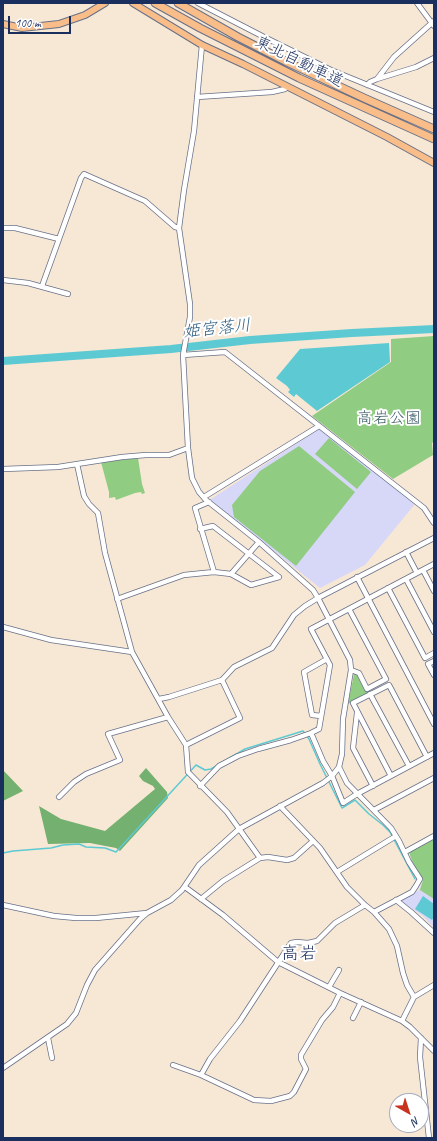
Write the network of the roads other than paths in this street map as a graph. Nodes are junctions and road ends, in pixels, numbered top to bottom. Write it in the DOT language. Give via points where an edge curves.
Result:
graph roads {
  1 [pos="105,3"];
  2 [pos="133,3"];
  3 [pos="155,3"];
  4 [pos="178,3"];
  5 [pos="198,3"];
  6 [pos="417,3"];
  7 [pos="3,24"];
  8 [pos="433,24"];
  9 [pos="202,45"];
  10 [pos="434,58"];
  11 [pos="377,79"];
  12 [pos="367,85"];
  13 [pos="287,87"];
  14 [pos="197,97"];
  15 [pos="434,112"];
  16 [pos="434,129"];
  17 [pos="434,139"];
  18 [pos="434,162"];
  19 [pos="3,228"];
  20 [pos="179,228"];
  21 [pos="59,239"];
  22 [pos="3,280"];
  23 [pos="42,286"];
  24 [pos="68,294"];
  25 [pos="183,355"];
  26 [pos="319,426"];
  27 [pos="188,448"];
  28 [pos="77,464"];
  29 [pos="3,469"];
  30 [pos="204,497"];
  31 [pos="209,502"];
  32 [pos="434,523"];
  33 [pos="200,529"];
  34 [pos="434,538"];
  35 [pos="259,542"];
  36 [pos="406,552"];
  37 [pos="249,554"];
  38 [pos="434,564"];
  39 [pos="423,570"];
  40 [pos="214,572"];
  41 [pos="417,573"];
  42 [pos="231,574"];
  43 [pos="357,577"];
  44 [pos="406,579"];
  45 [pos="388,588"];
  46 [pos="434,591"];
  47 [pos="318,598"];
  48 [pos="118,599"];
  49 [pos="368,599"];
  50 [pos="349,609"];
  51 [pos="329,619"];
  52 [pos="3,627"];
  53 [pos="434,632"];
  54 [pos="132,652"];
  55 [pos="434,653"];
  56 [pos="327,659"];
  57 [pos="434,661"];
  58 [pos="351,670"];
  59 [pos="434,675"];
  60 [pos="222,680"];
  61 [pos="370,694"];
  62 [pos="159,699"];
  63 [pos="357,713"];
  64 [pos="321,716"];
  65 [pos="168,717"];
  66 [pos="434,724"];
  67 [pos="311,732"];
  68 [pos="186,745"];
  69 [pos="434,753"];
  70 [pos="427,757"];
  71 [pos="409,766"];
  72 [pos="339,767"];
  73 [pos="332,776"];
  74 [pos="391,776"];
  75 [pos="434,778"];
  76 [pos="200,786"];
  77 [pos="373,786"];
  78 [pos="357,794"];
  79 [pos="59,797"];
  80 [pos="280,806"];
  81 [pos="374,810"];
  82 [pos="239,829"];
  83 [pos="396,836"];
  84 [pos="434,836"];
  85 [pos="314,841"];
  86 [pos="405,852"];
  87 [pos="260,858"];
  88 [pos="337,872"];
  89 [pos="185,887"];
  90 [pos="202,899"];
  91 [pos="396,900"];
  92 [pos="3,905"];
  93 [pos="365,905"];
  94 [pos="374,912"];
  95 [pos="148,913"];
  96 [pos="434,933"];
  97 [pos="278,962"];
  98 [pos="339,970"];
  99 [pos="434,985"];
  100 [pos="329,987"];
  101 [pos="340,992"];
  102 [pos="414,998"];
  103 [pos="361,1002"];
  104 [pos="353,1018"];
  105 [pos="402,1021"];
  106 [pos="48,1038"];
  107 [pos="421,1038"];
  108 [pos="434,1051"];
  109 [pos="52,1058"];
  110 [pos="173,1065"];
  111 [pos="3,1068"];
  112 [pos="201,1075"];
  113 [pos="430,1138"];
  1 -- 7 [label="main road" via="85,15 59,24 31,28"];
  2 -- 9 [label="main road"];
  3 -- 17 [label="highway, 東北自動車道" via="299,78"];
  4 -- 16 [label="highway, 東北自動車道" via="285,61"];
  5 -- 12 [label="street"];
  6 -- 8 [label="street"];
  8 -- 11 [label="street" via="394,57"];
  9 -- 13 [label="main road"];
  9 -- 14 [label="street"];
  10 -- 11 [label="street" via="416,67"];
  11 -- 12 [label="street"];
  12 -- 15 [label="street"];
  13 -- 14 [label="street" via="285,90 272,92"];
  13 -- 18 [label="main road"];
  14 -- 20 [label="street"];
  19 -- 21 [label="street" via="14,228"];
  20 -- 21 [label="street" via="145,201 84,174"];
  20 -- 25 [label="street" via="190,304"];
  21 -- 23 [label="street"];
  22 -- 23 [label="street"];
  23 -- 24 [label="street"];
  25 -- 26 [label="street" via="225,352"];
  25 -- 27 [label="street"];
  26 -- 30 [label="street"];
  26 -- 32 [label="street" via="424,508"];
  27 -- 28 [label="street" via="168,455 122,457"];
  27 -- 30 [label="street" via="192,478"];
  28 -- 29 [label="street"];
  28 -- 48 [label="street" via="84,496 98,513 105,552"];
  30 -- 31 [label="street"];
  31 -- 33 [label="street" via="195,508"];
  31 -- 35 [label="street"];
  33 -- 37 [label="street" via="213,526"];
  33 -- 40 [label="street"];
  34 -- 36 [label="street"];
  35 -- 37 [label="street"];
  35 -- 47 [label="street"];
  36 -- 41 [label="street"];
  36 -- 43 [label="street"];
  37 -- 42 [label="street"];
  37 -- 42 [label="street" via="279,577 251,585"];
  38 -- 39 [label="street"];
  39 -- 41 [label="street"];
  39 -- 46 [label="street"];
  40 -- 42 [label="street"];
  40 -- 48 [label="street" via="184,575"];
  41 -- 44 [label="street"];
  43 -- 47 [label="street"];
  43 -- 49 [label="street"];
  44 -- 45 [label="street"];
  44 -- 53 [label="street"];
  45 -- 49 [label="street"];
  45 -- 55 [label="street" via="425,658"];
  47 -- 51 [label="street"];
  47 -- 60 [label="street" via="294,615 272,648 234,667"];
  48 -- 54 [label="street"];
  49 -- 50 [label="street"];
  49 -- 66 [label="street"];
  50 -- 51 [label="street"];
  50 -- 58 [label="street" via="386,679 367,689 359,673"];
  51 -- 56 [label="street" via="311,629"];
  51 -- 58 [label="street" via="347,653"];
  52 -- 54 [label="street" via="51,640"];
  54 -- 62 [label="street"];
  56 -- 64 [label="street" via="330,665"];
  56 -- 64 [label="street" via="304,672 312,715"];
  57 -- 59 [label="street" via="428,664"];
  58 -- 72 [label="street"];
  60 -- 62 [label="street"];
  60 -- 68 [label="street" via="240,718"];
  61 -- 63 [label="street" via="352,703"];
  61 -- 70 [label="street" via="389,685"];
  61 -- 71 [label="street"];
  62 -- 65 [label="street"];
  63 -- 74 [label="street"];
  63 -- 77 [label="street" via="353,748"];
  64 -- 67 [label="street" via="319,729"];
  65 -- 68 [label="street"];
  65 -- 79 [label="street" via="108,734 120,760 86,774"];
  67 -- 73 [label="street"];
  67 -- 76 [label="street" via="238,756 220,766"];
  68 -- 76 [label="street" via="188,772"];
  69 -- 70 [label="street"];
  70 -- 71 [label="street"];
  71 -- 74 [label="street"];
  72 -- 73 [label="street"];
  72 -- 78 [label="street"];
  73 -- 78 [label="street" via="343,803"];
  73 -- 80 [label="street"];
  74 -- 77 [label="street"];
  75 -- 81 [label="street"];
  76 -- 82 [label="street" via="227,812"];
  77 -- 78 [label="street"];
  78 -- 81 [label="street"];
  80 -- 82 [label="street"];
  80 -- 85 [label="street"];
  81 -- 83 [label="street"];
  82 -- 87 [label="street"];
  82 -- 89 [label="street" via="200,865"];
  83 -- 86 [label="street"];
  83 -- 88 [label="street"];
  84 -- 86 [label="street"];
  85 -- 87 [label="street" via="294,858"];
  85 -- 88 [label="street"];
  86 -- 91 [label="street" via="420,879 412,892"];
  87 -- 90 [label="street" via="223,881"];
  88 -- 93 [label="street" via="347,887"];
  89 -- 90 [label="street"];
  89 -- 95 [label="street" via="171,900"];
  90 -- 97 [label="street"];
  91 -- 94 [label="street"];
  91 -- 96 [label="street"];
  92 -- 95 [label="street" via="47,915 76,918"];
  93 -- 94 [label="street"];
  93 -- 97 [label="street" via="335,923 313,943 291,943"];
  94 -- 102 [label="street" via="389,929 397,946 403,973"];
  95 -- 106 [label="street" via="96,970 76,1014"];
  97 -- 100 [label="street"];
  97 -- 112 [label="street"];
  98 -- 100 [label="street"];
  99 -- 102 [label="street"];
  100 -- 101 [label="street"];
  101 -- 103 [label="street"];
  101 -- 112 [label="street" via="301,1055 306,1069 290,1096 271,1101 254,1100"];
  102 -- 105 [label="street"];
  103 -- 104 [label="street"];
  103 -- 105 [label="street"];
  105 -- 107 [label="street"];
  106 -- 109 [label="street"];
  106 -- 111 [label="street"];
  107 -- 108 [label="street"];
  107 -- 113 [label="street" via="420,1057"];
  110 -- 112 [label="street"];
}
